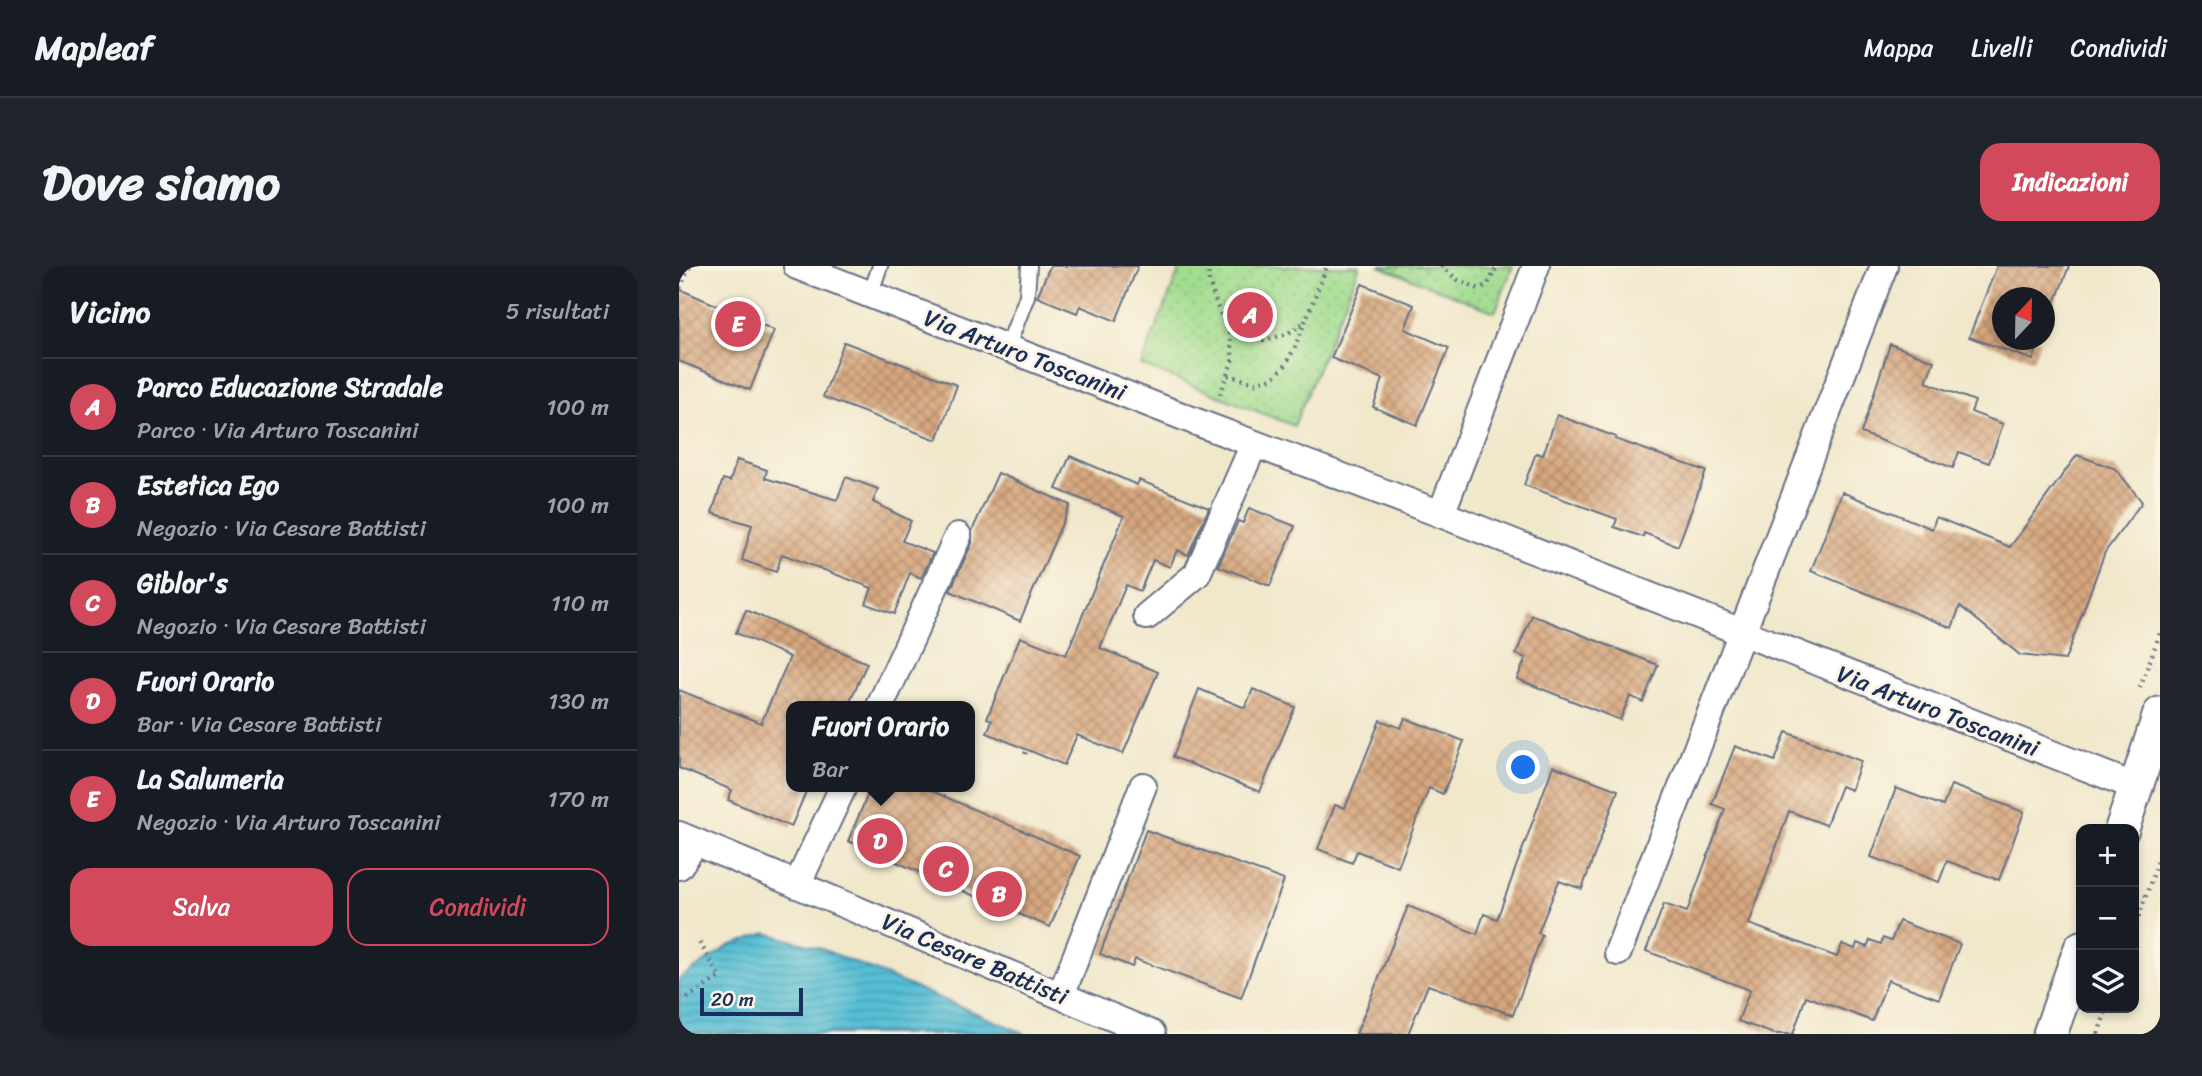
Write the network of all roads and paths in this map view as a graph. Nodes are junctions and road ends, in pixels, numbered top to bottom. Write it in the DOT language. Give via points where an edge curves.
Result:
graph roads {
  1 [pos="690,266"];
  2 [pos="797,266"];
  3 [pos="880,266"];
  4 [pos="1029,266"];
  5 [pos="1208,266"];
  6 [pos="1327,266"];
  7 [pos="1441,266"];
  8 [pos="1497,266"];
  9 [pos="1536,266"];
  10 [pos="1884,266"];
  11 [pos="680,288"];
  12 [pos="870,295"];
  13 [pos="1305,322"];
  14 [pos="1229,331"];
  15 [pos="1007,348"];
  16 [pos="1228,375"];
  17 [pos="1207,426"];
  18 [pos="1254,444"];
  19 [pos="1441,514"];
  20 [pos="958,536"];
  21 [pos="1147,616"];
  22 [pos="1741,634"];
  23 [pos="882,701"];
  24 [pos="2160,714"];
  25 [pos="1143,786"];
  26 [pos="2136,788"];
  27 [pos="841,792"];
  28 [pos="2124,824"];
  29 [pos="687,838"];
  30 [pos="2160,855"];
  31 [pos="679,866"];
  32 [pos="797,885"];
  33 [pos="2139,916"];
  34 [pos="698,940"];
  35 [pos="2080,950"];
  36 [pos="1618,952"];
  37 [pos="1061,995"];
  38 [pos="687,998"];
  39 [pos="2105,1013"];
  40 [pos="1152,1034"];
  41 [pos="2050,1034"];
  42 [pos="2098,1034"];
  1 -- 11 [label="path"];
  2 -- 12 [label="street, Via Arturo Toscanini"];
  3 -- 12 [label="lane"];
  4 -- 15 [label="lane" via="1027,296"];
  5 -- 14 [label="path" via="1209,282"];
  6 -- 13 [label="path"];
  7 -- 8 [label="path" via="1479,289 1488,284"];
  9 -- 19 [label="street"];
  10 -- 22 [label="street"];
  12 -- 15 [label="street, Via Arturo Toscanini"];
  13 -- 14 [label="path" via="1287,334 1263,341"];
  13 -- 16 [label="path" via="1285,366 1273,378 1255,383"];
  14 -- 16 [label="path" via="1233,359"];
  15 -- 17 [label="street, Via Arturo Toscanini"];
  16 -- 17 [label="path"];
  17 -- 18 [label="street, Via Arturo Toscanini"];
  18 -- 19 [label="street, Via Arturo Toscanini"];
  18 -- 21 [label="street" via="1197,574"];
  19 -- 22 [label="street, Via Arturo Toscanini"];
  20 -- 23 [label="street"];
  22 -- 26 [label="street, Via Arturo Toscanini"];
  22 -- 36 [label="street"];
  24 -- 26 [label="street"];
  25 -- 37 [label="street"];
  26 -- 28 [label="street"];
  27 -- 32 [label="street"];
  29 -- 31 [label="street"];
  29 -- 32 [label="street, Via Cesare Battisti"];
  30 -- 33 [label="path"];
  32 -- 37 [label="street, Via Cesare Battisti"];
  34 -- 38 [label="path" via="720,977"];
  35 -- 41 [label="street"];
  37 -- 40 [label="street, Via Cesare Battisti"];
  39 -- 42 [label="path"];
}
